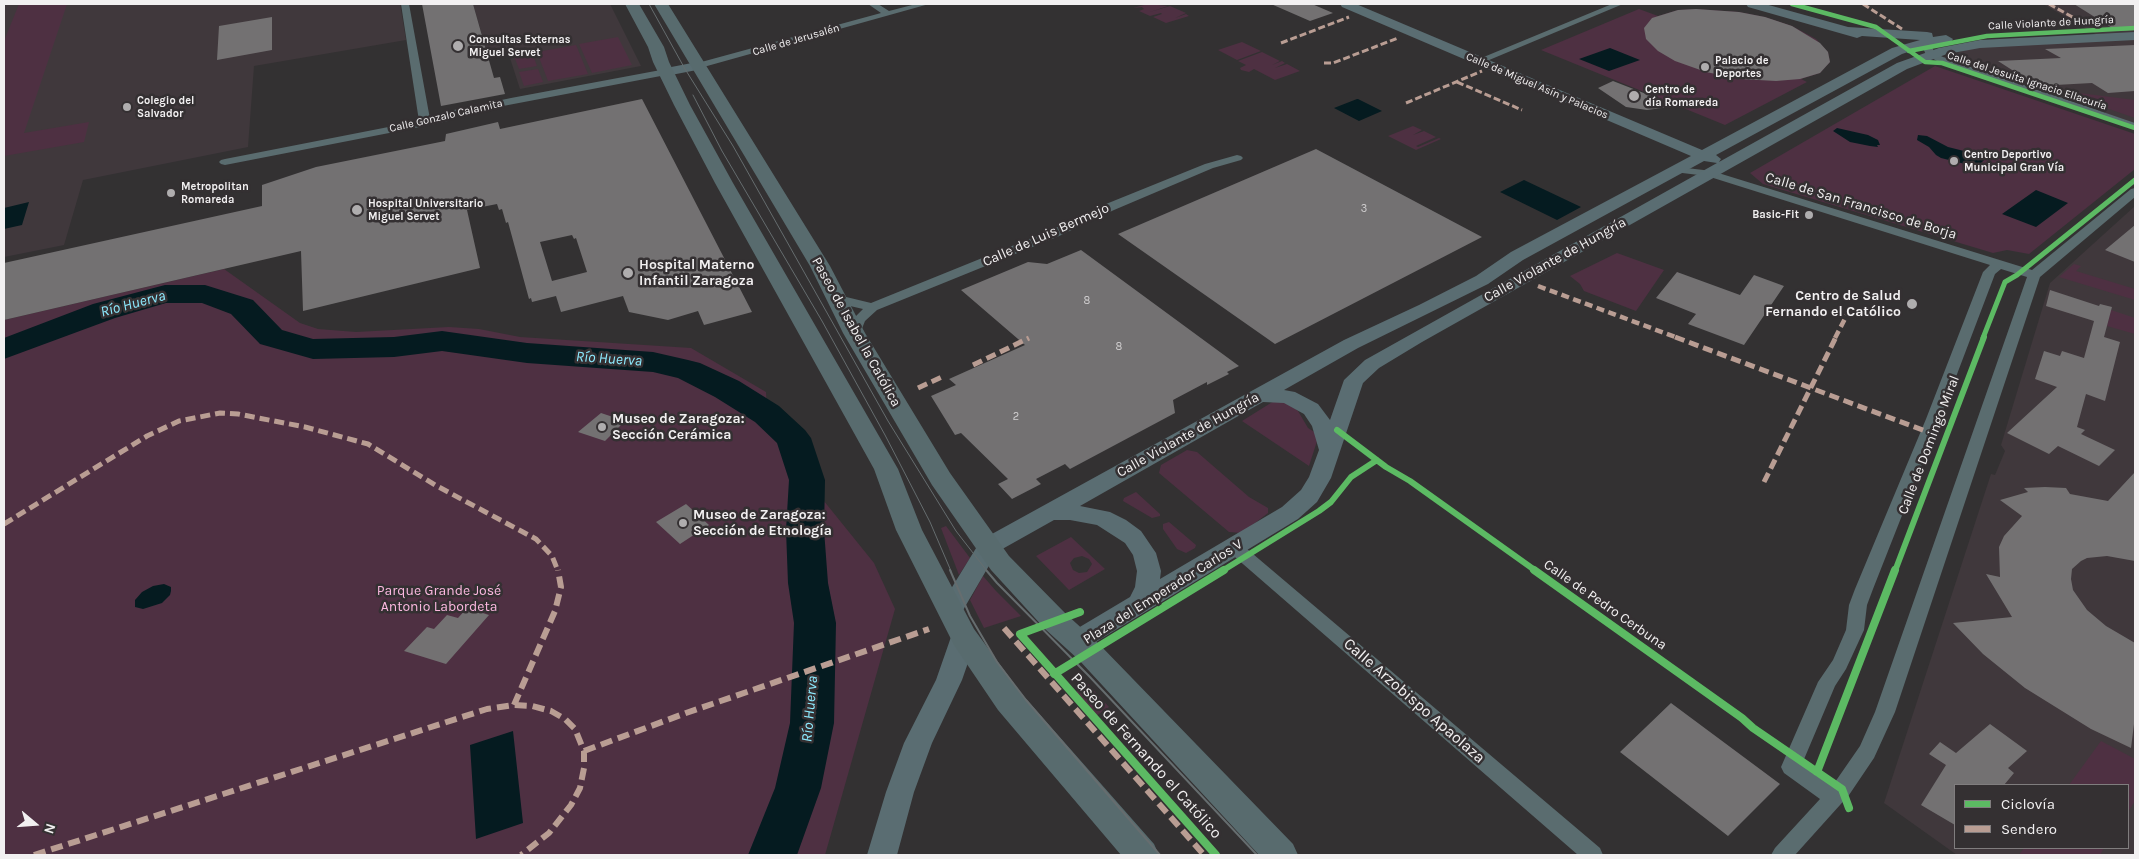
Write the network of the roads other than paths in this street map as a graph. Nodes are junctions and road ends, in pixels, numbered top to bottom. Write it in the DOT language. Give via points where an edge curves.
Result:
graph roads {
  1 [pos="405,4"];
  2 [pos="632,4"];
  3 [pos="660,4"];
  4 [pos="872,4"];
  5 [pos="925,4"];
  6 [pos="1346,4"];
  7 [pos="1619,4"];
  8 [pos="1752,4"];
  9 [pos="888,14"];
  10 [pos="2135,26"];
  11 [pos="1845,31"];
  12 [pos="1961,36"];
  13 [pos="2135,36"];
  14 [pos="1928,49"];
  15 [pos="1897,51"];
  16 [pos="1479,61"];
  17 [pos="697,66"];
  18 [pos="1902,66"];
  19 [pos="666,72"];
  20 [pos="425,122"];
  21 [pos="2135,126"];
  22 [pos="1237,158"];
  23 [pos="225,162"];
  24 [pos="1706,165"];
  25 [pos="2135,192"];
  26 [pos="2000,264"];
  27 [pos="2034,276"];
  28 [pos="838,299"];
  29 [pos="872,307"];
  30 [pos="1400,321"];
  31 [pos="854,332"];
  32 [pos="1354,380"];
  33 [pos="1261,395"];
  34 [pos="1332,446"];
  35 [pos="1049,512"];
  36 [pos="989,546"];
  37 [pos="1234,547"];
  38 [pos="1139,605"];
  39 [pos="957,624"];
  40 [pos="1077,641"];
  41 [pos="1835,798"];
  42 [pos="882,855"];
  43 [pos="1142,855"];
  44 [pos="1281,855"];
  45 [pos="1593,855"];
  46 [pos="1782,855"];
  1 -- 20 [label="street"];
  2 -- 19 [label="main road"];
  3 -- 17 [label="main road, Paseo de Isabel la Católica"];
  4 -- 9 [label="street"];
  5 -- 9 [label="street, Calle de Jerusalén"];
  6 -- 16 [label="main road, Calle de Miguel Asín y Palacios"];
  7 -- 16 [label="street"];
  8 -- 11 [label="main road"];
  9 -- 17 [label="street, Calle de Jerusalén"];
  10 -- 12 [label="main road, Calle Violante de Hungría"];
  11 -- 12 [label="main road, Calle Violante de Hungría"];
  11 -- 15 [label="main road"];
  12 -- 14 [label="main road, Calle Violante de Hungría"];
  13 -- 14 [label="main road, Calle Violante de Hungría" via="1994,42"];
  14 -- 15 [label="main road, Calle Violante de Hungría" via="1912,45"];
  14 -- 18 [label="main road, Calle Violante de Hungría"];
  14 -- 21 [label="street, Calle del Jesuita Ignacio Ellacuría" via="1952,64"];
  15 -- 18 [label="main road" via="1902,58"];
  15 -- 24 [label="main road, Calle Violante de Hungría"];
  16 -- 24 [label="main road, Calle de Miguel Asín y Palacios"];
  17 -- 19 [label="main road, Calle de Jerusalén"];
  17 -- 28 [label="main road, Paseo de Isabel la Católica" via="726,109"];
  18 -- 24 [label="main road, Calle Violante de Hungría" via="1731,161"];
  19 -- 20 [label="street, Calle Gonzalo Calamita" via="511,101"];
  19 -- 39 [label="main road" via="729,192 886,469 909,530"];
  20 -- 23 [label="street, Calle Gonzalo Calamita"];
  22 -- 29 [label="street, Calle de Luis Bermejo" via="1110,207 1053,234"];
  24 -- 26 [label="street, Calle de San Francisco de Borja"];
  24 -- 30 [label="main road, Calle Violante de Hungría" via="1678,170 1518,256 1482,280"];
  24 -- 32 [label="main road, Calle Violante de Hungría" via="1396,348"];
  25 -- 27 [label="street"];
  26 -- 27 [label="street, Calle de San Francisco de Borja"];
  26 -- 41 [label="street, Calle de Domingo Miral" via="1989,272 1864,589 1855,630 1840,664 1827,682 1791,767"];
  27 -- 41 [label="street" via="1885,712 1868,752"];
  28 -- 29 [label="street"];
  28 -- 31 [label="main road, Paseo de Isabel la Católica"];
  29 -- 31 [label="street, Calle de Luis Bermejo" via="859,320"];
  30 -- 32 [label="main road" via="1363,361"];
  30 -- 33 [label="main road, Calle Violante de Hungría" via="1351,344"];
  31 -- 36 [label="main road, Paseo de Isabel la Católica" via="941,479"];
  32 -- 34 [label="main road, Calle Violante de Hungría"];
  33 -- 34 [label="main road" via="1288,398 1311,409"];
  33 -- 35 [label="main road, Calle Violante de Hungría"];
  34 -- 37 [label="main road, Calle Violante de Hungría" via="1316,487 1309,496 1290,513"];
  35 -- 36 [label="main road, Calle Violante de Hungría"];
  35 -- 38 [label="main road" via="1102,518 1133,537 1144,553 1149,571 1147,587"];
  36 -- 39 [label="main road, Calle Violante de Hungría"];
  36 -- 40 [label="main road, Paseo de Isabel la Católica" via="1007,572"];
  37 -- 38 [label="main road, Calle Violante de Hungría"];
  37 -- 45 [label="street, Calle Arzobispo Apaolaza"];
  38 -- 40 [label="main road, Calle Violante de Hungría"];
  39 -- 42 [label="main road, Calle Violante de Hungría" via="949,680 918,743"];
  39 -- 43 [label="main road" via="1009,701"];
  40 -- 44 [label="main road, Paseo de Fernando el Católico"];
  41 -- 46 [label="street"];
}
